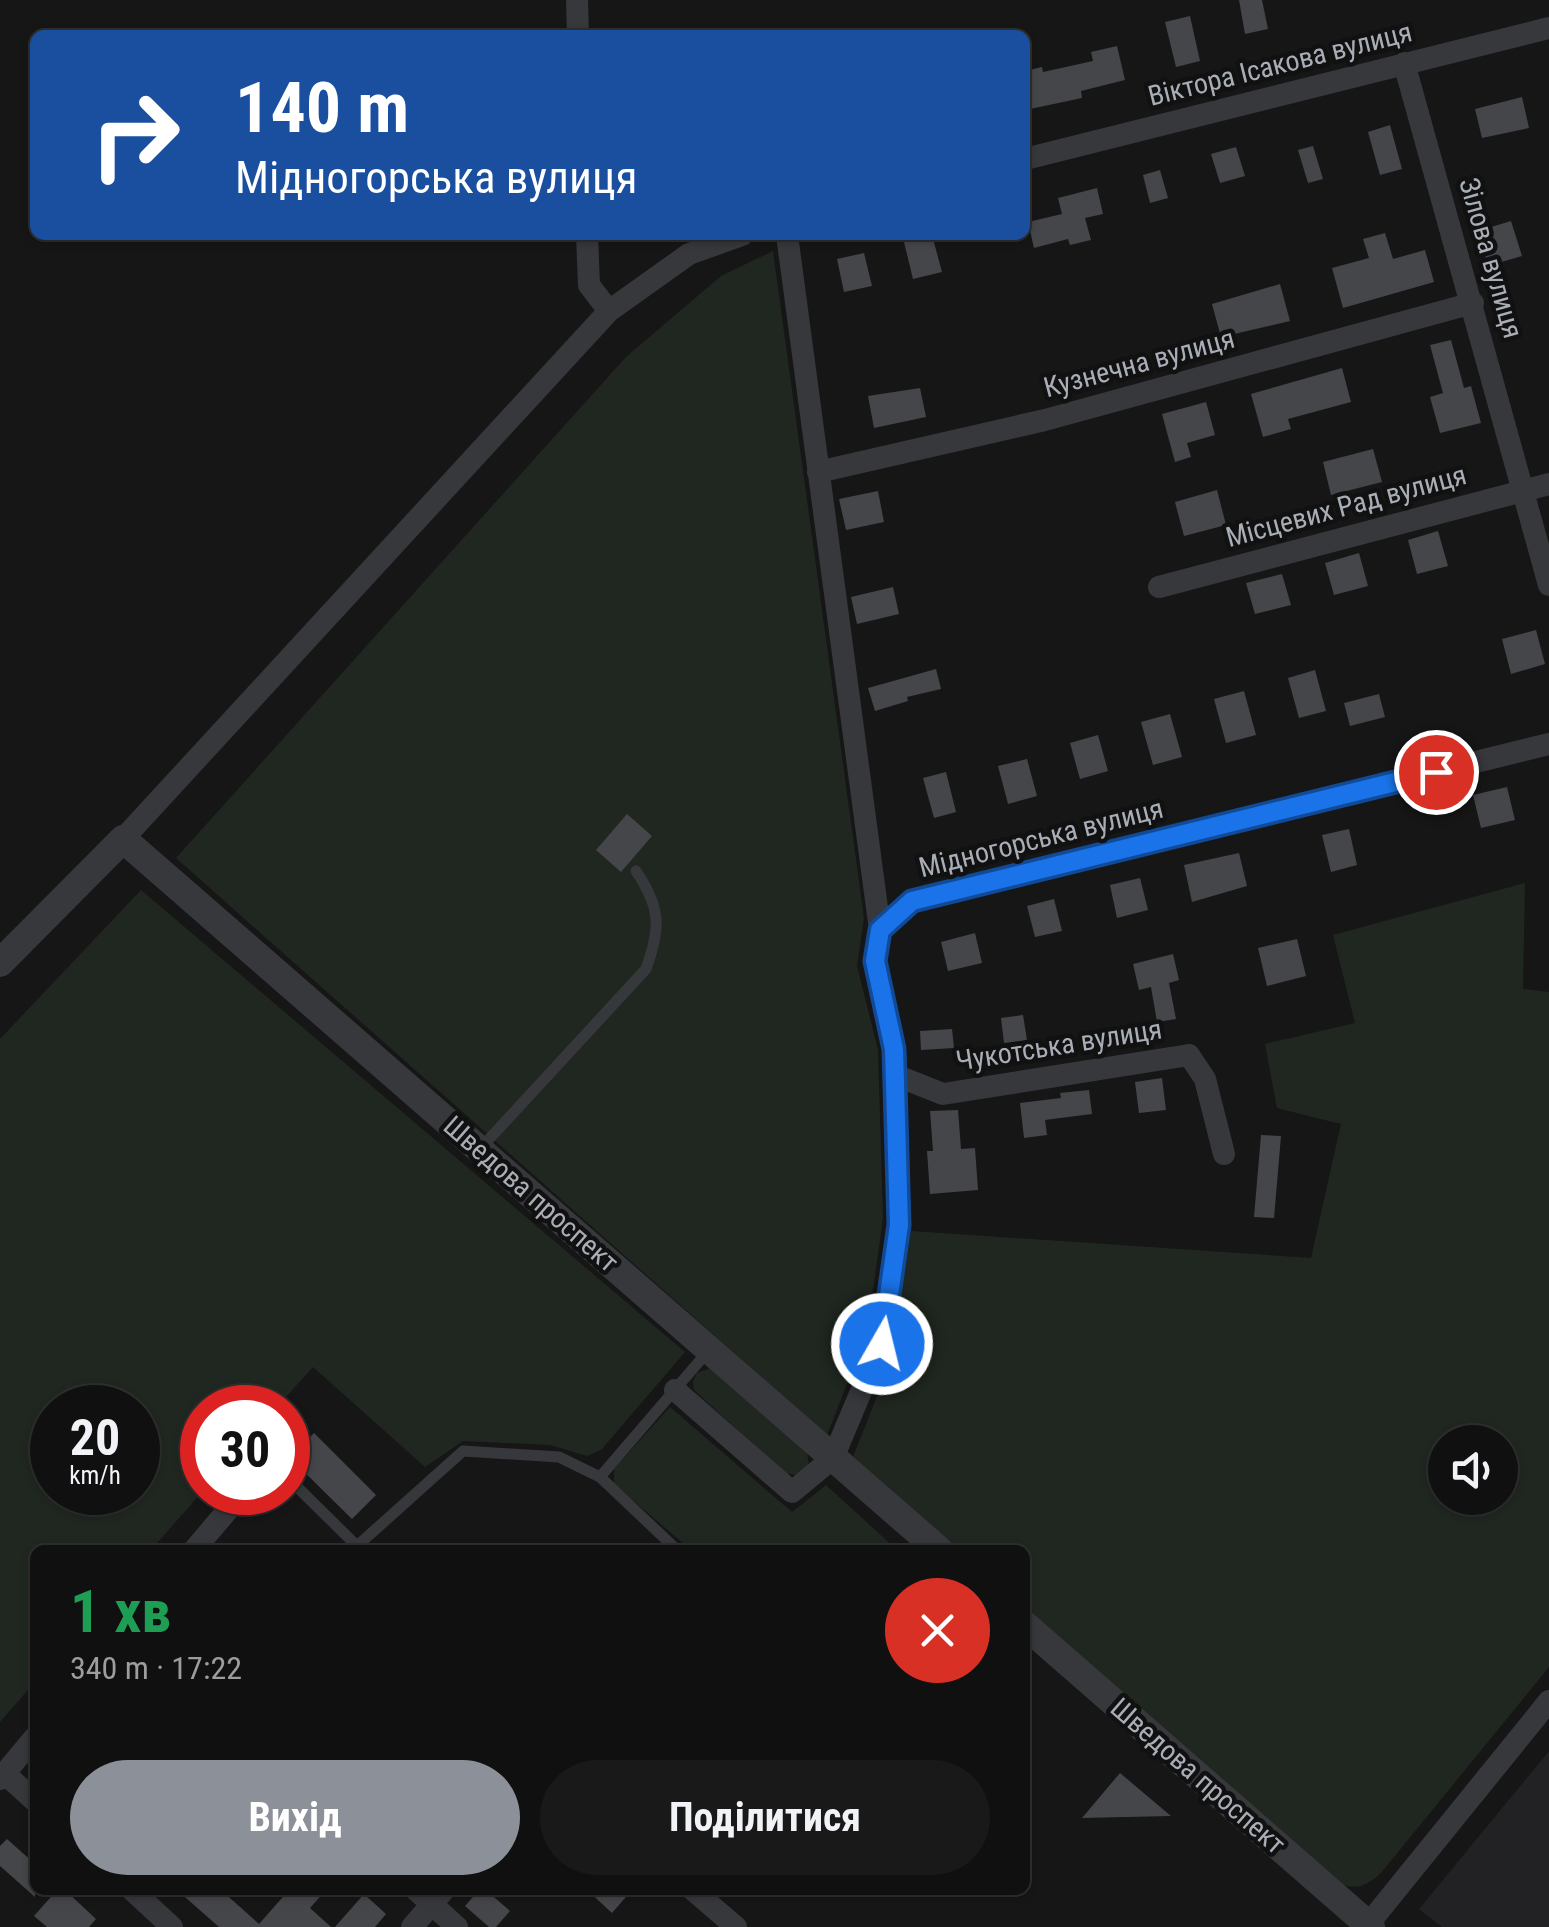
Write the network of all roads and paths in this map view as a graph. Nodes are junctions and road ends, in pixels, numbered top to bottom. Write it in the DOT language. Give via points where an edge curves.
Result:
graph roads {
  1 [pos="577,0"];
  2 [pos="1549,28"];
  3 [pos="578,30"];
  4 [pos="1404,63"];
  5 [pos="1030,158"];
  6 [pos="587,240"];
  7 [pos="728,240"];
  8 [pos="788,240"];
  9 [pos="1473,303"];
  10 [pos="609,311"];
  11 [pos="818,472"];
  12 [pos="1549,484"];
  13 [pos="1524,490"];
  14 [pos="1549,585"];
  15 [pos="1159,587"];
  16 [pos="1549,744"];
  17 [pos="123,839"];
  18 [pos="636,871"];
  19 [pos="880,930"];
  20 [pos="0,962"];
  21 [pos="895,1075"];
  22 [pos="479,1150"];
  23 [pos="1224,1154"];
  24 [pos="709,1350"];
  25 [pos="675,1390"];
  26 [pos="834,1458"];
  27 [pos="600,1477"];
  28 [pos="310,1499"];
  29 [pos="224,1515"];
  30 [pos="198,1545"];
  31 [pos="357,1545"];
  32 [pos="359,1545"];
  33 [pos="672,1545"];
  34 [pos="932,1545"];
  35 [pos="1030,1629"];
  36 [pos="1549,1701"];
  37 [pos="30,1744"];
  38 [pos="2,1776"];
  39 [pos="30,1797"];
  40 [pos="137,1895"];
  41 [pos="430,1895"];
  42 [pos="699,1895"];
  43 [pos="1368,1926"];
  44 [pos="172,1927"];
  45 [pos="412,1927"];
  46 [pos="457,1927"];
  47 [pos="736,1927"];
  1 -- 3 [label="street"];
  2 -- 4 [label="street, Віктора Ісакова вулиця"];
  4 -- 5 [label="street, Віктора Ісакова вулиця"];
  4 -- 9 [label="street, Зілова вулиця"];
  6 -- 10 [label="street" via="589,285"];
  7 -- 10 [label="street" via="689,254"];
  8 -- 11 [label="street"];
  9 -- 11 [label="street, Кузнечна вулиця" via="1044,420"];
  9 -- 13 [label="street, Зілова вулиця"];
  10 -- 17 [label="street"];
  11 -- 19 [label="street"];
  12 -- 13 [label="street, Місцевих Рад вулиця"];
  13 -- 14 [label="street, Зілова вулиця"];
  13 -- 15 [label="street, Місцевих Рад вулиця"];
  16 -- 19 [label="street, Мідногорська вулиця" via="912,901"];
  17 -- 20 [label="street"];
  17 -- 22 [label="street, Шведова проспект"];
  18 -- 22 [label="lane" via="658,922 646,968"];
  19 -- 21 [label="street" via="875,961"];
  21 -- 23 [label="street, Чукотська вулиця" via="943,1094 1189,1055 1205,1080"];
  21 -- 26 [label="street" via="899,1225 882,1344"];
  22 -- 24 [label="street, Шведова проспект"];
  24 -- 25 [label="lane"];
  24 -- 26 [label="street, Шведова проспект"];
  25 -- 26 [label="street" via="792,1492"];
  25 -- 27 [label="lane"];
  26 -- 34 [label="street, Шведова проспект"];
  27 -- 32 [label="lane" via="559,1457 463,1451"];
  27 -- 33 [label="lane"];
  28 -- 31 [label="lane"];
  29 -- 30 [label="street"];
  35 -- 43 [label="street, Шведова проспект"];
  36 -- 43 [label="street"];
  37 -- 38 [label="street"];
  38 -- 39 [label="street"];
  40 -- 44 [label="street"];
  41 -- 45 [label="street"];
  41 -- 46 [label="street"];
  42 -- 47 [label="street"];
}
